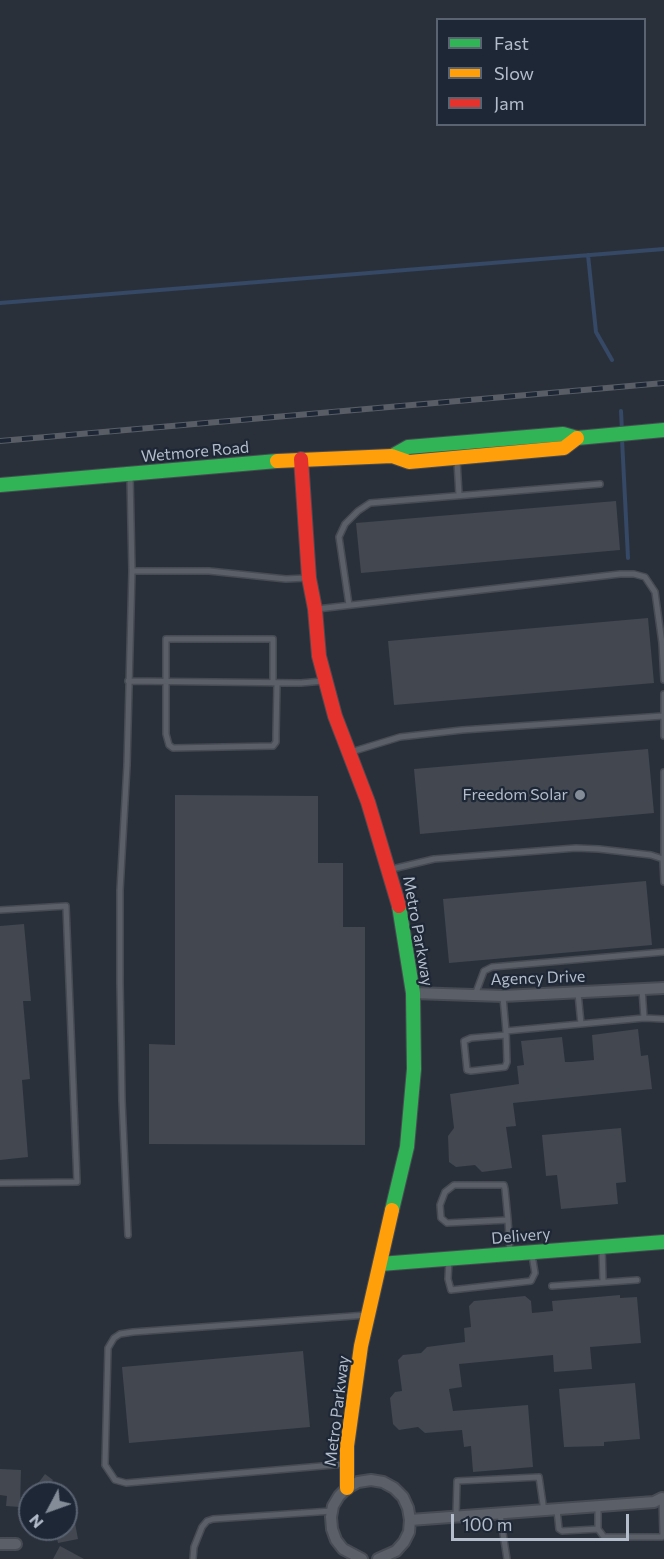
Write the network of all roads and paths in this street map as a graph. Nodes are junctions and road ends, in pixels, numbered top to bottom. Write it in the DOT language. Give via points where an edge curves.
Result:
graph roads {
  1 [pos="664,430"];
  2 [pos="577,438"];
  3 [pos="392,456"];
  4 [pos="457,457"];
  5 [pos="300,459"];
  6 [pos="130,474"];
  7 [pos="600,484"];
  8 [pos="0,485"];
  9 [pos="459,495"];
  10 [pos="132,571"];
  11 [pos="309,578"];
  12 [pos="349,605"];
  13 [pos="315,609"];
  14 [pos="664,680"];
  15 [pos="128,681"];
  16 [pos="166,681"];
  17 [pos="325,681"];
  18 [pos="275,683"];
  19 [pos="664,694"];
  20 [pos="663,716"];
  21 [pos="664,736"];
  22 [pos="349,753"];
  23 [pos="664,772"];
  24 [pos="663,860"];
  25 [pos="390,870"];
  26 [pos="664,882"];
  27 [pos="0,910"];
  28 [pos="664,952"];
  29 [pos="664,988"];
  30 [pos="642,989"];
  31 [pos="578,992"];
  32 [pos="413,993"];
  33 [pos="475,995"];
  34 [pos="503,996"];
  35 [pos="644,1018"];
  36 [pos="664,1019"];
  37 [pos="581,1024"];
  38 [pos="506,1033"];
  39 [pos="0,1183"];
  40 [pos="508,1220"];
  41 [pos="128,1235"];
  42 [pos="664,1242"];
  43 [pos="602,1246"];
  44 [pos="531,1252"];
  45 [pos="510,1254"];
  46 [pos="449,1259"];
  47 [pos="380,1264"];
  48 [pos="637,1280"];
  49 [pos="603,1281"];
  50 [pos="552,1286"];
  51 [pos="368,1315"];
  52 [pos="346,1464"];
  53 [pos="347,1488"];
  54 [pos="663,1496"];
  55 [pos="598,1507"];
  56 [pos="557,1510"];
  57 [pos="332,1511"];
  58 [pos="544,1511"];
  59 [pos="500,1514"];
  60 [pos="456,1518"];
  61 [pos="410,1520"];
  62 [pos="598,1529"];
  63 [pos="0,1544"];
  64 [pos="16,1544"];
  65 [pos="396,1555"];
  66 [pos="347,1556"];
  67 [pos="193,1559"];
  68 [pos="362,1559"];
  69 [pos="378,1559"];
  70 [pos="507,1559"];
  1 -- 2 [label="street, Wetmore Road"];
  2 -- 3 [label="street, Wetmore Road" via="563,434 408,447"];
  2 -- 4 [label="street, Wetmore Road" via="564,448"];
  3 -- 4 [label="street, Wetmore Road" via="409,462"];
  3 -- 5 [label="street, Wetmore Road"];
  4 -- 9 [label="lane"];
  5 -- 6 [label="street, Wetmore Road"];
  5 -- 11 [label="street, Metro Parkway"];
  6 -- 8 [label="street, Wetmore Road"];
  6 -- 10 [label="lane"];
  7 -- 9 [label="lane"];
  9 -- 12 [label="lane" via="370,503 352,516 339,537"];
  10 -- 11 [label="lane" via="209,571"];
  10 -- 15 [label="lane"];
  11 -- 13 [label="street, Metro Parkway"];
  12 -- 13 [label="lane"];
  12 -- 14 [label="lane" via="634,574 645,577 656,592"];
  13 -- 17 [label="street, Metro Parkway"];
  15 -- 16 [label="lane"];
  15 -- 41 [label="lane" via="120,890"];
  16 -- 18 [label="lane"];
  16 -- 18 [label="lane" via="166,639 273,639"];
  16 -- 18 [label="lane" via="166,734 173,748 273,746"];
  17 -- 18 [label="lane"];
  17 -- 22 [label="street, Metro Parkway"];
  19 -- 20 [label="lane"];
  20 -- 21 [label="lane"];
  20 -- 22 [label="lane" via="400,737"];
  22 -- 25 [label="street, Metro Parkway"];
  23 -- 24 [label="lane"];
  24 -- 25 [label="lane" via="651,855 576,848 434,859"];
  24 -- 26 [label="lane"];
  25 -- 32 [label="street, Metro Parkway" via="403,920"];
  27 -- 39 [label="lane" via="66,906 77,1182"];
  28 -- 33 [label="lane" via="492,967 484,971"];
  29 -- 30 [label="street, Agency Drive"];
  30 -- 31 [label="street, Agency Drive"];
  30 -- 35 [label="lane"];
  31 -- 34 [label="street, Agency Drive"];
  31 -- 37 [label="lane"];
  32 -- 33 [label="street, Agency Drive"];
  32 -- 47 [label="street, Metro Parkway" via="414,1070 407,1148"];
  33 -- 34 [label="street, Agency Drive"];
  34 -- 38 [label="lane"];
  35 -- 36 [label="lane"];
  35 -- 37 [label="lane"];
  37 -- 38 [label="lane"];
  38 -- 38 [label="lane" via="505,1067 467,1070 466,1040"];
  40 -- 40 [label="lane" via="504,1185 454,1185 445,1191 440,1205 441,1218 447,1223"];
  40 -- 45 [label="lane"];
  42 -- 43 [label="street, Delivery"];
  43 -- 44 [label="street, Delivery"];
  43 -- 49 [label="lane"];
  44 -- 45 [label="street, Delivery"];
  44 -- 46 [label="lane" via="535,1273 531,1281 452,1290"];
  45 -- 46 [label="street, Delivery"];
  46 -- 47 [label="street, Delivery"];
  47 -- 51 [label="street, Metro Parkway"];
  48 -- 49 [label="lane"];
  49 -- 50 [label="lane"];
  51 -- 52 [label="street, Metro Parkway"];
  51 -- 52 [label="lane" via="134,1332 120,1334 108,1348 105,1465 115,1480 126,1483"];
  52 -- 53 [label="street, Metro Parkway"];
  53 -- 57 [label="street"];
  53 -- 61 [label="street" via="358,1482 383,1482 405,1502"];
  54 -- 55 [label="street" via="654,1502"];
  54 -- 62 [label="lane" via="662,1537 604,1537"];
  55 -- 56 [label="street"];
  55 -- 62 [label="lane"];
  56 -- 58 [label="street"];
  56 -- 62 [label="lane" via="562,1531"];
  57 -- 66 [label="street" via="332,1529"];
  57 -- 67 [label="lane" via="207,1521 194,1547"];
  58 -- 59 [label="street"];
  58 -- 60 [label="lane" via="539,1477 457,1481"];
  59 -- 60 [label="street"];
  59 -- 70 [label="lane"];
  60 -- 61 [label="street"];
  61 -- 65 [label="street" via="409,1532"];
  63 -- 64 [label="street"];
  65 -- 69 [label="street"];
  66 -- 68 [label="street"];
}
